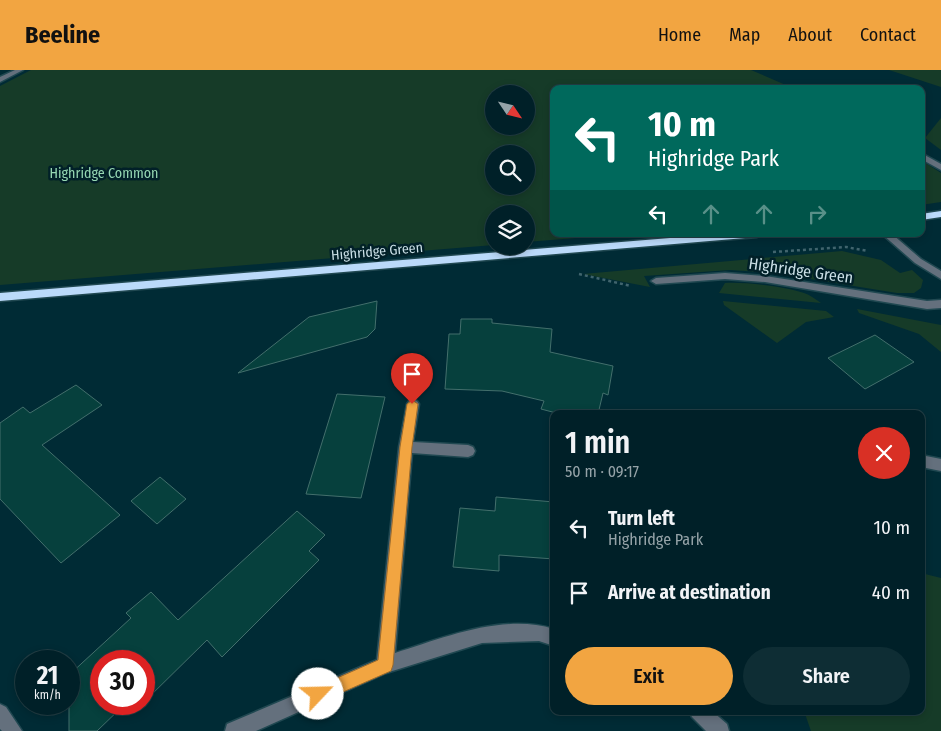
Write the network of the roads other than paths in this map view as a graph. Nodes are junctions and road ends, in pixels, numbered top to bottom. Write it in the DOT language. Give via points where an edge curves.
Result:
graph roads {
  1 [pos="20,70"];
  2 [pos="0,80"];
  3 [pos="925,158"];
  4 [pos="941,168"];
  5 [pos="941,214"];
  6 [pos="925,216"];
  7 [pos="721,237"];
  8 [pos="890,237"];
  9 [pos="941,276"];
  10 [pos="656,281"];
  11 [pos="0,297"];
  12 [pos="941,304"];
  13 [pos="412,404"];
  14 [pos="406,447"];
  15 [pos="468,451"];
  16 [pos="925,462"];
  17 [pos="941,465"];
  18 [pos="550,637"];
  19 [pos="385,665"];
  20 [pos="0,714"];
  21 [pos="702,715"];
  22 [pos="13,731"];
  23 [pos="234,731"];
  24 [pos="720,731"];
  1 -- 2 [label="street"];
  3 -- 4 [label="street"];
  5 -- 6 [label="highway"];
  7 -- 11 [label="highway, Highridge Green"];
  8 -- 9 [label="street"];
  10 -- 12 [label="street, Highridge Green" via="725,276 765,279 927,305"];
  13 -- 14 [label="street"];
  14 -- 15 [label="street"];
  14 -- 19 [label="street"];
  16 -- 17 [label="street"];
  18 -- 19 [label="street" via="539,633 482,635"];
  19 -- 23 [label="street"];
  20 -- 22 [label="street"];
  21 -- 24 [label="street"];
}
